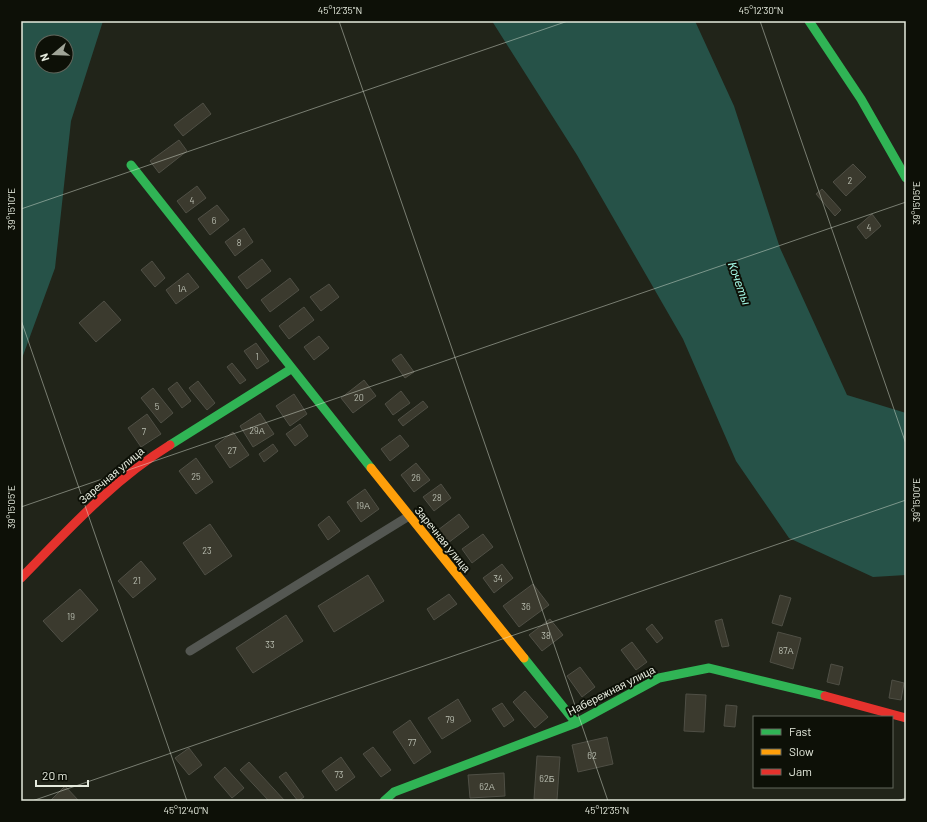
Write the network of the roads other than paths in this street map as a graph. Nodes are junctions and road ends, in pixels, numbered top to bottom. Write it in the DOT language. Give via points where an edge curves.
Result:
graph roads {
  1 [pos="809,21"];
  2 [pos="131,165"];
  3 [pos="906,178"];
  4 [pos="291,369"];
  5 [pos="409,516"];
  6 [pos="21,578"];
  7 [pos="190,651"];
  8 [pos="906,718"];
  9 [pos="576,723"];
  10 [pos="384,801"];
  1 -- 3 [label="street" via="861,99"];
  2 -- 4 [label="street, Заречная улица"];
  4 -- 5 [label="street, Заречная улица"];
  4 -- 6 [label="street, Заречная улица" via="144,461 96,502"];
  5 -- 7 [label="lane"];
  5 -- 9 [label="street, Заречная улица"];
  8 -- 9 [label="street, Набережная улица" via="709,668 658,678"];
  9 -- 10 [label="street, Набережная улица" via="394,792"];
}
